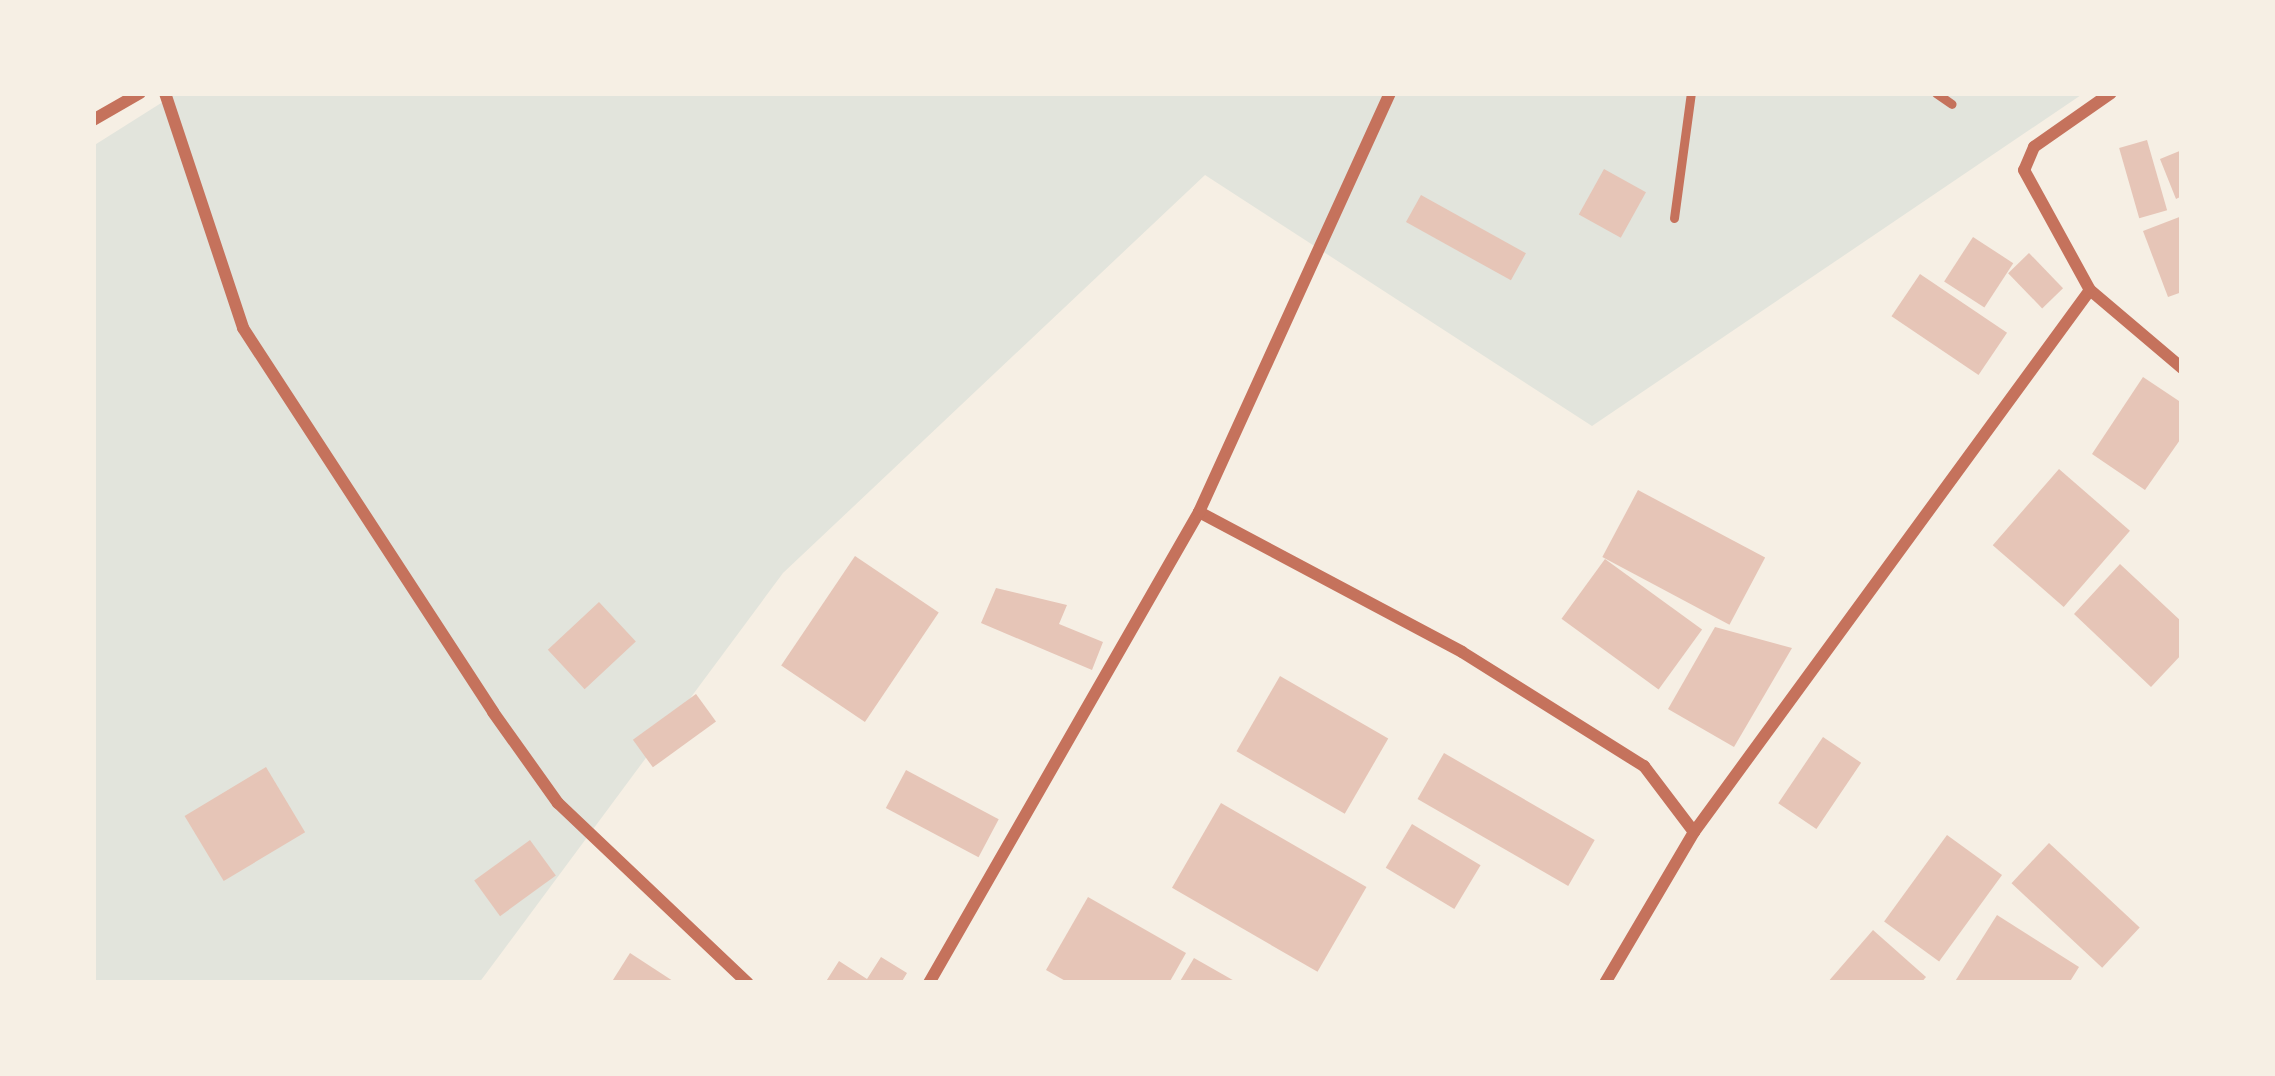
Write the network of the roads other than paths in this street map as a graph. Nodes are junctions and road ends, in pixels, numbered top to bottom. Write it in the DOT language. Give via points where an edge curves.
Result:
graph roads {
  1 [pos="140,93"];
  2 [pos="166,93"];
  3 [pos="1390,93"];
  4 [pos="1691,93"];
  5 [pos="1936,93"];
  6 [pos="2111,93"];
  7 [pos="1952,104"];
  8 [pos="93,121"];
  9 [pos="1674,218"];
  10 [pos="2090,290"];
  11 [pos="2182,368"];
  12 [pos="1198,512"];
  13 [pos="1694,832"];
  14 [pos="1613,980"];
  15 [pos="748,983"];
  16 [pos="928,983"];
  1 -- 8 [label="street"];
  2 -- 15 [label="street" via="243,328 493,712 558,803"];
  3 -- 12 [label="street"];
  4 -- 9 [label="lane"];
  5 -- 7 [label="lane"];
  6 -- 10 [label="street" via="2033,147 2024,170"];
  10 -- 11 [label="street"];
  10 -- 13 [label="street"];
  12 -- 13 [label="street" via="1462,652 1644,766"];
  12 -- 16 [label="street"];
  13 -- 14 [label="street"];
}
